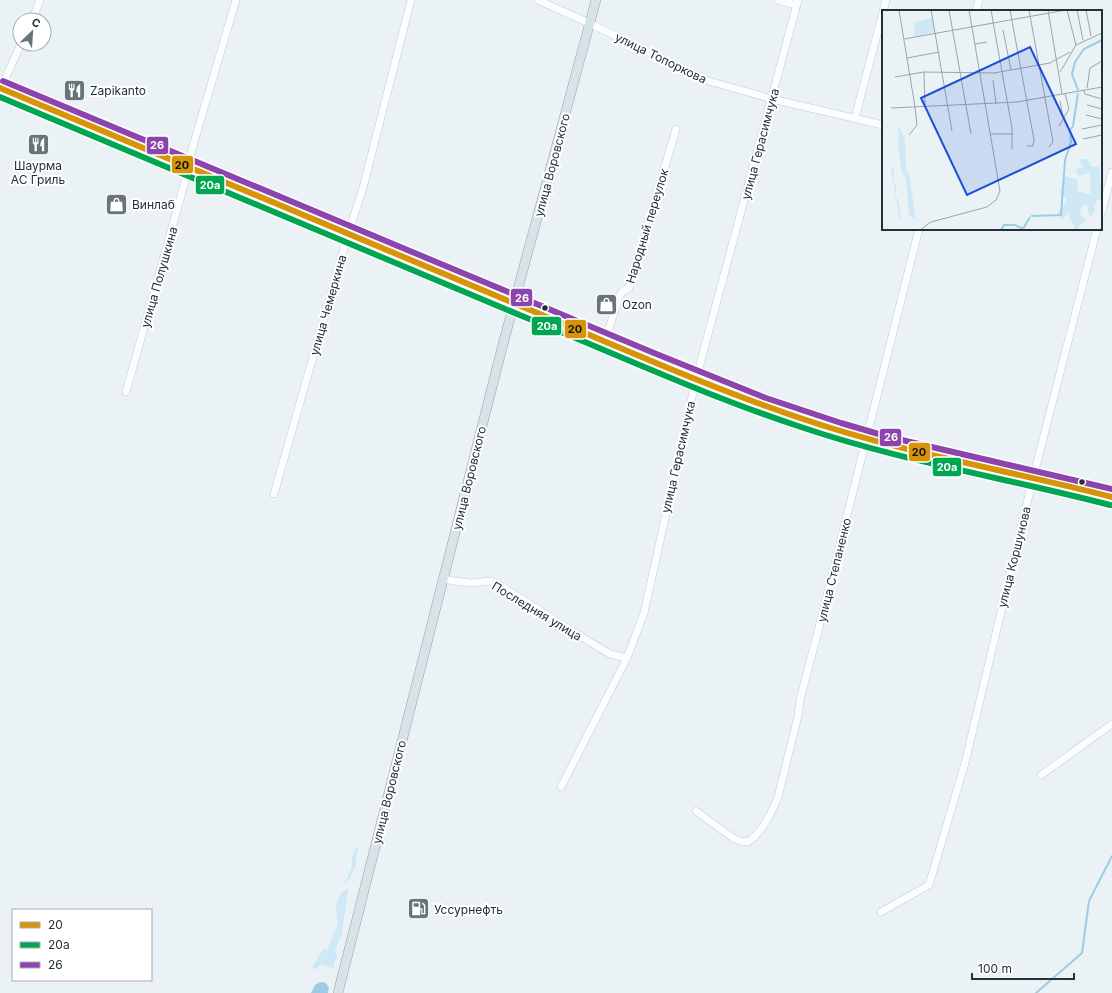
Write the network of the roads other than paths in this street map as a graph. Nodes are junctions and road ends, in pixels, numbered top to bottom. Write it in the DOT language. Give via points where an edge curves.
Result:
graph roads {
  1 [pos="40,0"];
  2 [pos="236,0"];
  3 [pos="412,0"];
  4 [pos="538,0"];
  5 [pos="596,0"];
  6 [pos="778,0"];
  7 [pos="886,0"];
  8 [pos="979,0"];
  9 [pos="798,3"];
  10 [pos="884,10"];
  11 [pos="976,10"];
  12 [pos="35,12"];
  13 [pos="882,16"];
  14 [pos="589,23"];
  15 [pos="17,52"];
  16 [pos="1,88"];
  17 [pos="772,99"];
  18 [pos="856,118"];
  19 [pos="882,124"];
  20 [pos="676,130"];
  21 [pos="187,166"];
  22 [pos="1112,172"];
  23 [pos="1111,181"];
  24 [pos="1102,211"];
  25 [pos="920,230"];
  26 [pos="1097,230"];
  27 [pos="348,234"];
  28 [pos="514,304"];
  29 [pos="605,341"];
  30 [pos="696,379"];
  31 [pos="126,392"];
  32 [pos="866,439"];
  33 [pos="1033,478"];
  34 [pos="274,494"];
  35 [pos="1112,497"];
  36 [pos="444,578"];
  37 [pos="628,658"];
  38 [pos="1112,724"];
  39 [pos="1041,775"];
  40 [pos="561,787"];
  41 [pos="696,811"];
  42 [pos="881,912"];
  43 [pos="338,993"];
  1 -- 12 [label="street"];
  2 -- 21 [label="street, улица Полушкина"];
  3 -- 27 [label="street, улица Чемеркина"];
  4 -- 14 [label="street, улица Топоркова"];
  5 -- 14 [label="main road, улица Воровского"];
  6 -- 9 [label="street"];
  7 -- 10 [label="street"];
  8 -- 11 [label="street"];
  9 -- 17 [label="street, улица Герасимчука"];
  13 -- 18 [label="street"];
  14 -- 17 [label="street, улица Топоркова" via="705,80"];
  14 -- 28 [label="main road, улица Воровского"];
  15 -- 16 [label="street"];
  16 -- 21 [label="main road"];
  17 -- 18 [label="street, улица Топоркова"];
  17 -- 30 [label="street, улица Герасимчука"];
  18 -- 19 [label="street, улица Топоркова"];
  20 -- 29 [label="street, Народный переулок" via="629,288 619,296"];
  21 -- 27 [label="main road"];
  21 -- 31 [label="street, улица Полушкина" via="184,185"];
  22 -- 23 [label="street"];
  23 -- 24 [label="street"];
  25 -- 32 [label="street, улица Степаненко"];
  26 -- 33 [label="street, улица Коршунова"];
  27 -- 28 [label="main road"];
  27 -- 34 [label="street, улица Чемеркина"];
  28 -- 29 [label="main road"];
  28 -- 36 [label="main road, улица Воровского"];
  29 -- 30 [label="main road"];
  30 -- 32 [label="main road" via="783,412"];
  30 -- 37 [label="street, улица Герасимчука" via="644,613"];
  32 -- 33 [label="main road"];
  32 -- 41 [label="street, улица Степаненко" via="774,808 761,831 748,842 733,838"];
  33 -- 35 [label="main road"];
  33 -- 42 [label="street, улица Коршунова" via="965,763 929,885"];
  36 -- 37 [label="street, Последняя улица" via="454,581 491,581 610,654"];
  36 -- 43 [label="main road, улица Воровского"];
  37 -- 40 [label="street, улица Герасимчука"];
  38 -- 39 [label="street"];
}
